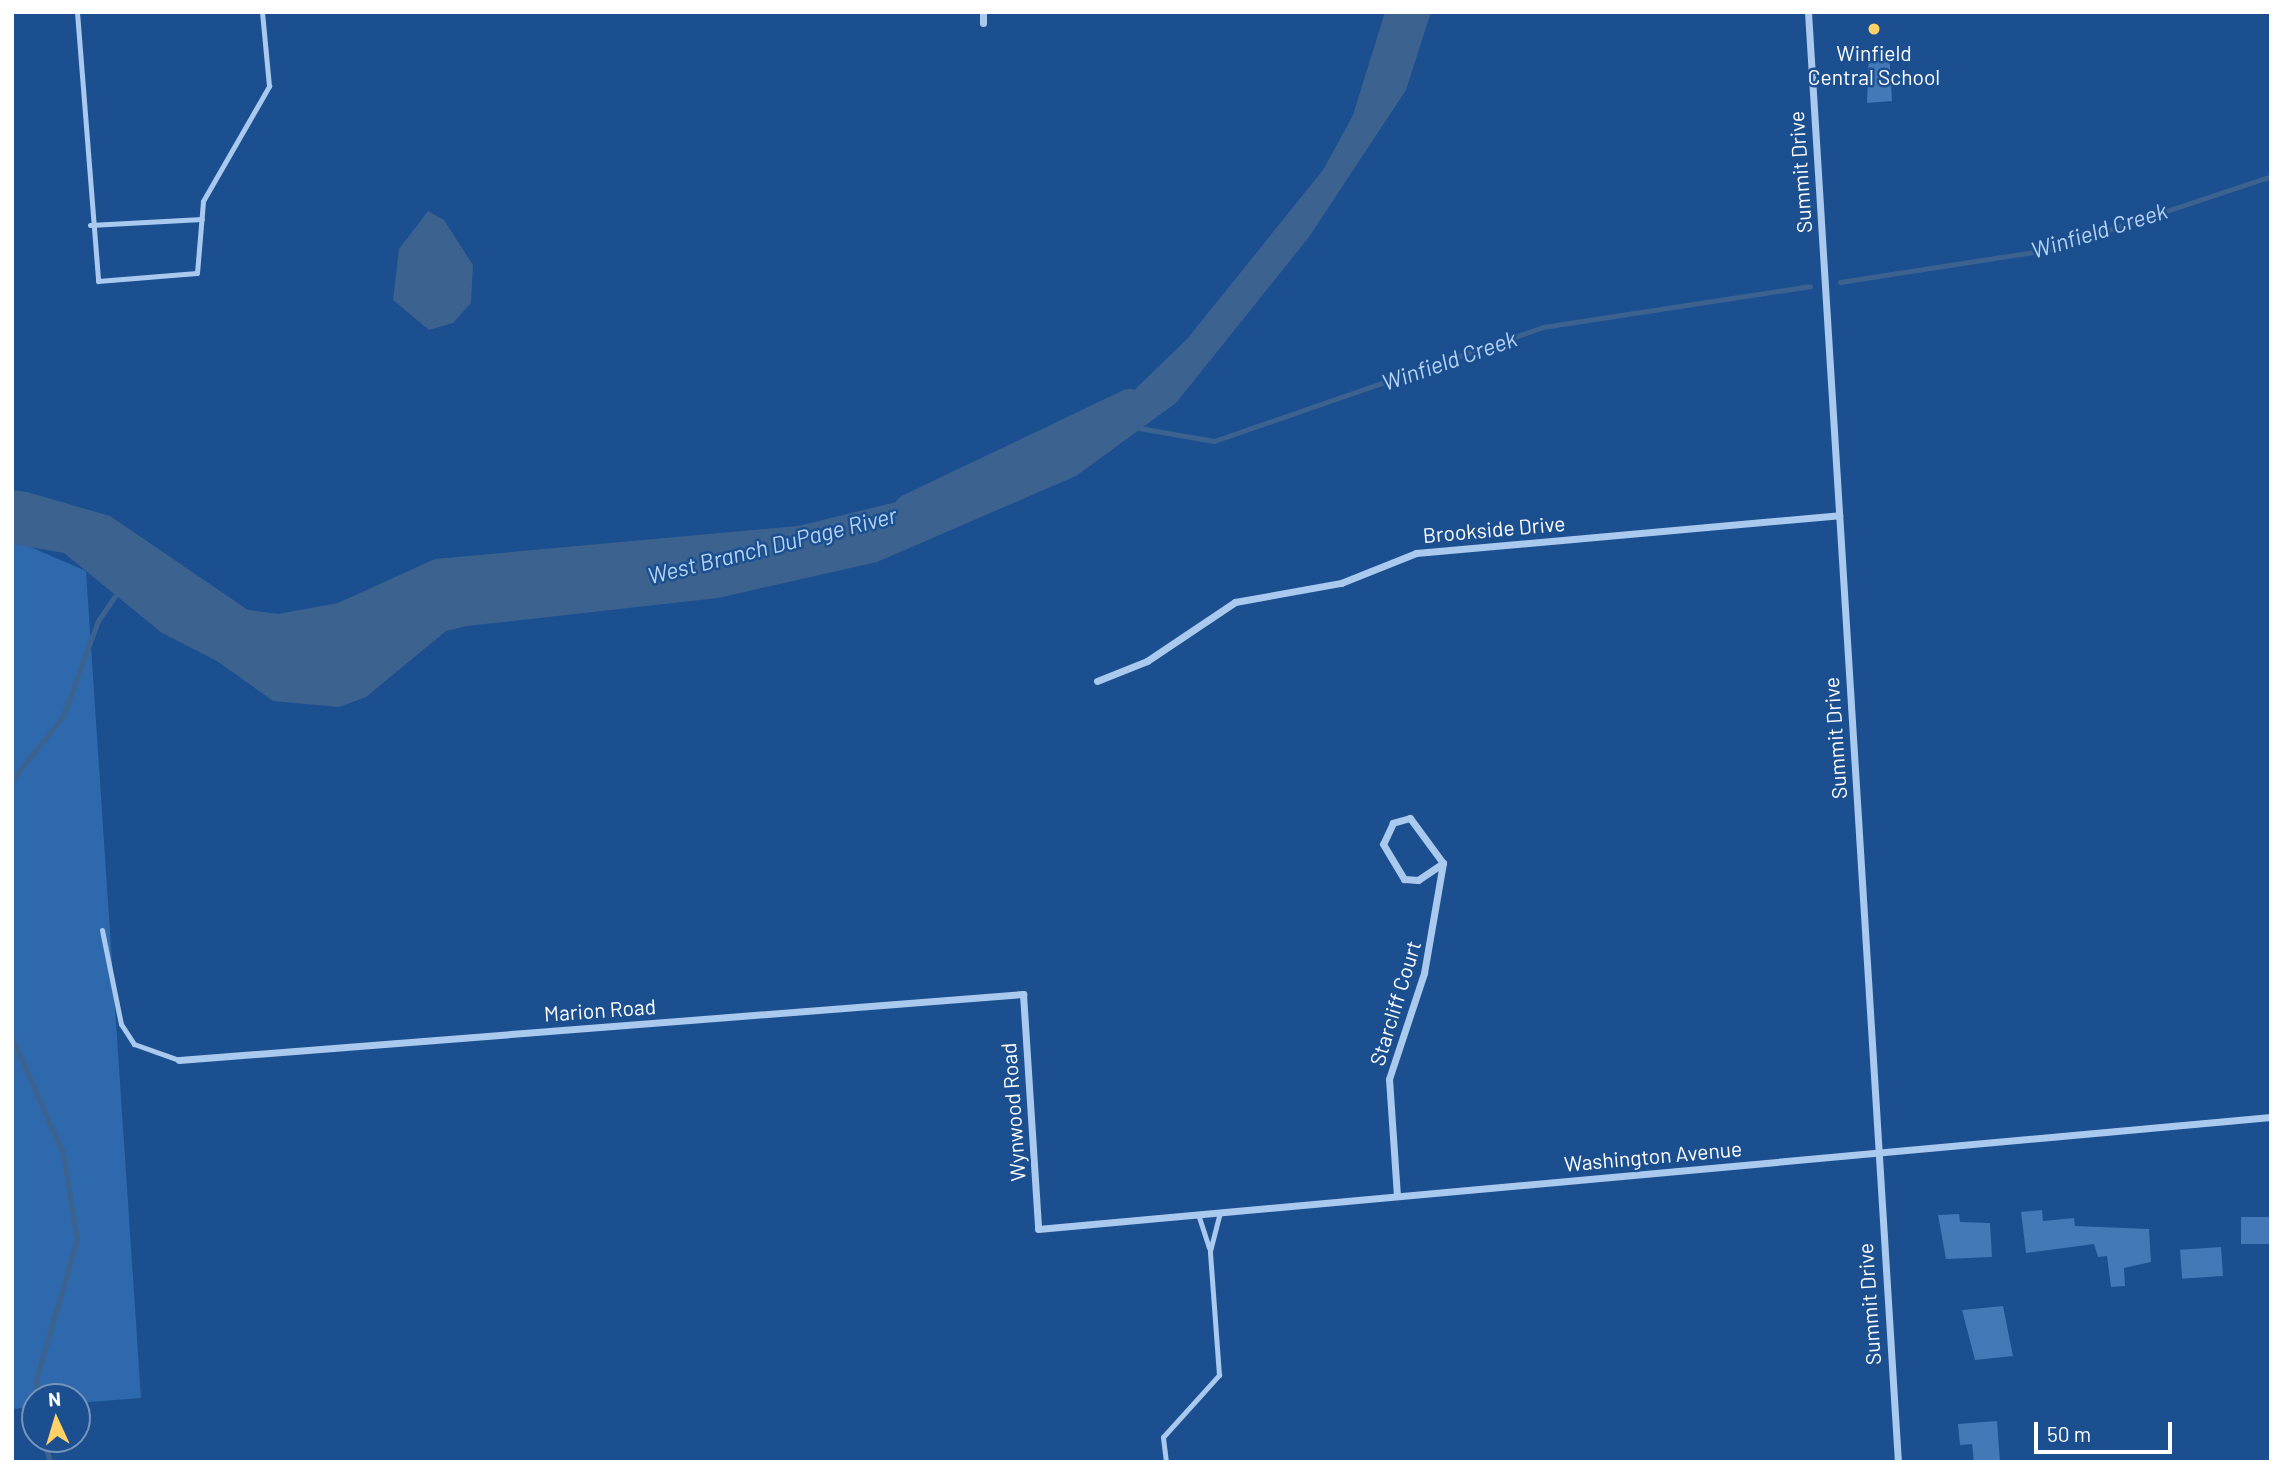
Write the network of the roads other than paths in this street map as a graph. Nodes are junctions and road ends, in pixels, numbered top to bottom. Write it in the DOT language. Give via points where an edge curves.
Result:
graph roads {
  1 [pos="76,12"];
  2 [pos="262,12"];
  3 [pos="983,12"];
  4 [pos="1808,12"];
  5 [pos="983,23"];
  6 [pos="202,219"];
  7 [pos="90,225"];
  8 [pos="1839,515"];
  9 [pos="1097,681"];
  10 [pos="1443,863"];
  11 [pos="102,930"];
  12 [pos="1023,994"];
  13 [pos="179,1060"];
  14 [pos="2271,1117"];
  15 [pos="1877,1153"];
  16 [pos="1397,1196"];
  17 [pos="1220,1212"];
  18 [pos="1198,1214"];
  19 [pos="1038,1229"];
  20 [pos="1210,1251"];
  21 [pos="1166,1462"];
  22 [pos="1898,1462"];
  1 -- 7 [label="lane"];
  2 -- 6 [label="lane" via="269,86 203,201"];
  3 -- 5 [label="street"];
  4 -- 8 [label="street, Summit Drive"];
  6 -- 7 [label="lane"];
  6 -- 7 [label="lane" via="197,273 174,278 98,281"];
  8 -- 9 [label="street, Brookside Drive" via="1416,553 1341,583 1235,602 1147,661"];
  8 -- 15 [label="street, Summit Drive"];
  10 -- 10 [label="street" via="1410,818 1393,823 1384,844 1404,879 1418,880"];
  10 -- 16 [label="street, Starcliff Court" via="1427,960 1389,1079"];
  11 -- 13 [label="lane" via="121,1024 134,1044"];
  12 -- 13 [label="street, Marion Road"];
  12 -- 19 [label="street, Wynwood Road"];
  14 -- 15 [label="street, Washington Avenue"];
  15 -- 16 [label="street, Washington Avenue"];
  15 -- 22 [label="street, Summit Drive"];
  16 -- 17 [label="street, Washington Avenue"];
  17 -- 18 [label="street, Washington Avenue"];
  17 -- 20 [label="lane"];
  18 -- 19 [label="street, Washington Avenue"];
  18 -- 20 [label="lane"];
  20 -- 21 [label="lane" via="1219,1376 1163,1437"];
}
